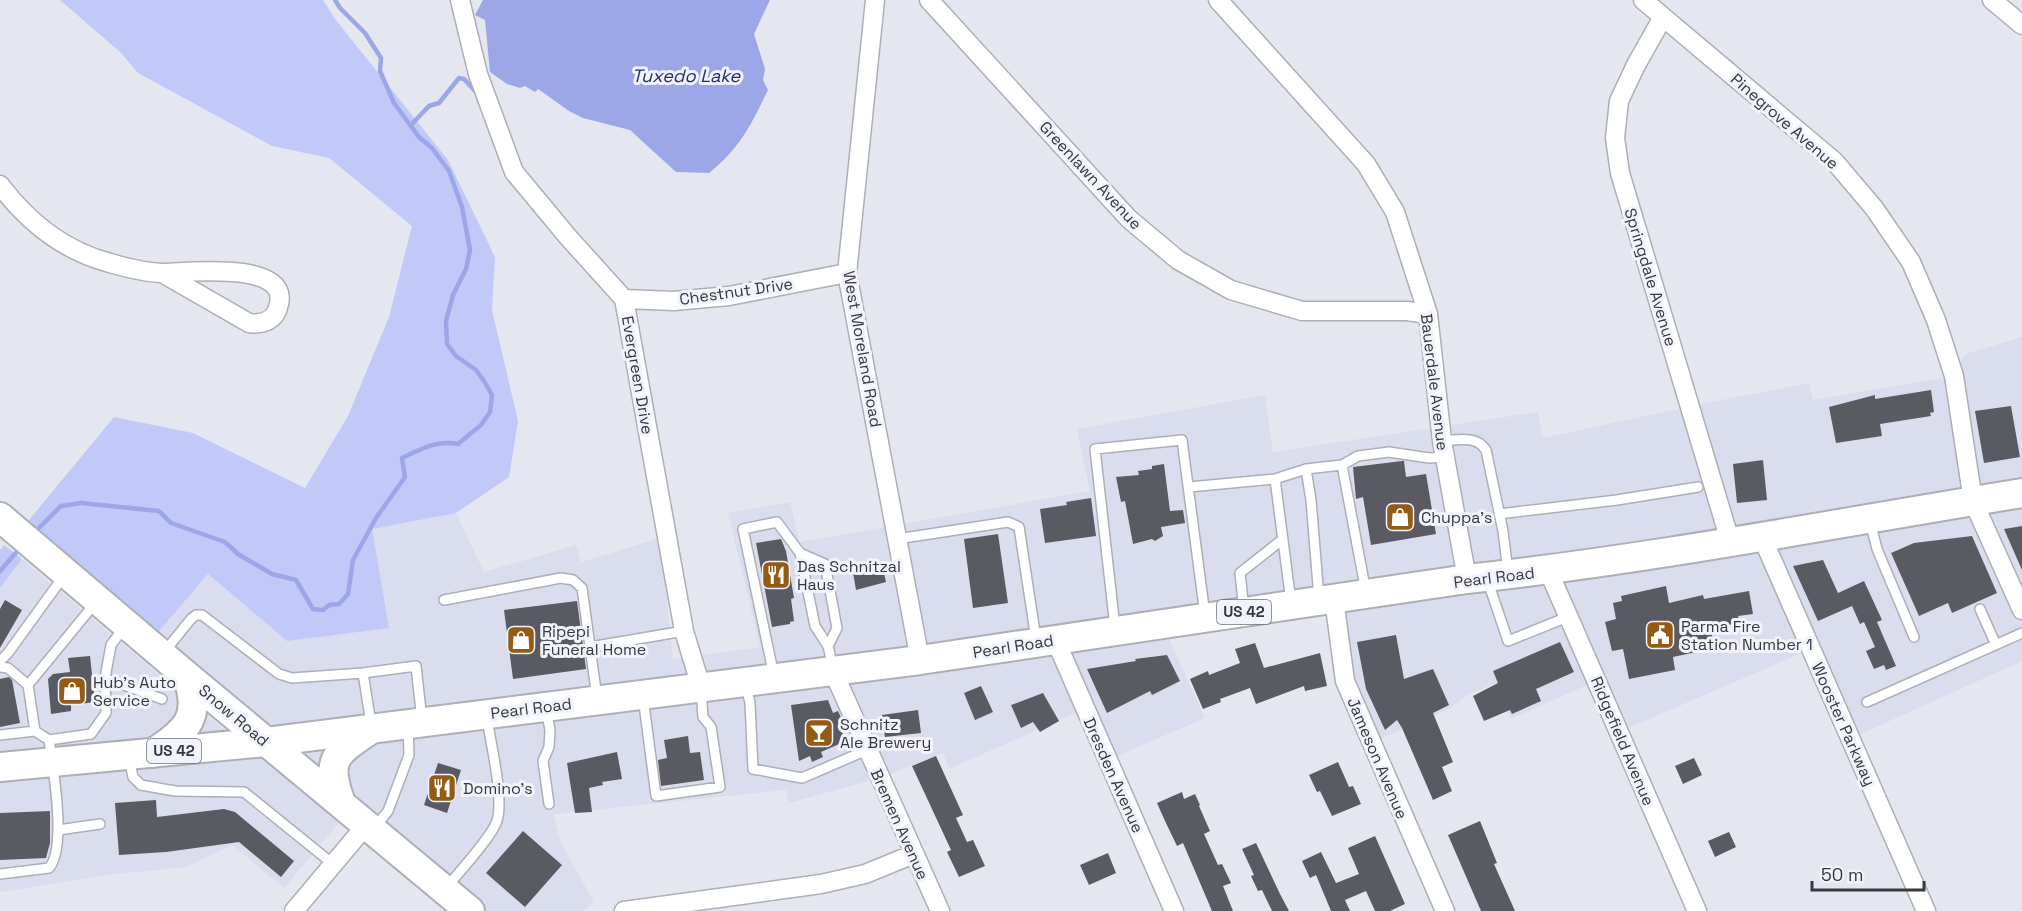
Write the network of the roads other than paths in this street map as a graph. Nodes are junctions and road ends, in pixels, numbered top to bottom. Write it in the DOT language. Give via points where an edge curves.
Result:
graph roads {
  1 [pos="460,0"];
  2 [pos="875,0"];
  3 [pos="929,0"];
  4 [pos="1218,0"];
  5 [pos="1643,0"];
  6 [pos="1992,0"];
  7 [pos="1663,17"];
  8 [pos="2022,25"];
  9 [pos="0,185"];
  10 [pos="162,273"];
  11 [pos="847,273"];
  12 [pos="624,299"];
  13 [pos="1428,314"];
  14 [pos="1444,449"];
  15 [pos="1342,465"];
  16 [pos="1306,469"];
  17 [pos="1275,479"];
  18 [pos="1189,487"];
  19 [pos="1698,487"];
  20 [pos="2022,494"];
  21 [pos="1973,501"];
  22 [pos="1499,514"];
  23 [pos="1869,519"];
  24 [pos="17,531"];
  25 [pos="1762,537"];
  26 [pos="1282,538"];
  27 [pos="897,539"];
  28 [pos="1730,542"];
  29 [pos="800,553"];
  30 [pos="1548,570"];
  31 [pos="65,573"];
  32 [pos="1487,577"];
  33 [pos="1366,594"];
  34 [pos="98,600"];
  35 [pos="444,600"];
  36 [pos="1327,600"];
  37 [pos="1292,605"];
  38 [pos="1980,609"];
  39 [pos="2022,610"];
  40 [pos="1244,612"];
  41 [pos="1570,616"];
  42 [pos="1205,618"];
  43 [pos="127,624"];
  44 [pos="684,631"];
  45 [pos="1115,631"];
  46 [pos="2022,633"];
  47 [pos="1914,637"];
  48 [pos="1046,641"];
  49 [pos="1996,645"];
  50 [pos="590,647"];
  51 [pos="163,655"];
  52 [pos="830,658"];
  53 [pos="920,660"];
  54 [pos="0,661"];
  55 [pos="0,666"];
  56 [pos="363,673"];
  57 [pos="187,676"];
  58 [pos="105,678"];
  59 [pos="775,678"];
  60 [pos="745,682"];
  61 [pos="28,685"];
  62 [pos="701,687"];
  63 [pos="643,694"];
  64 [pos="162,699"];
  65 [pos="598,700"];
  66 [pos="1867,702"];
  67 [pos="546,707"];
  68 [pos="486,714"];
  69 [pos="415,723"];
  70 [pos="372,729"];
  71 [pos="35,731"];
  72 [pos="0,735"];
  73 [pos="266,742"];
  74 [pos="867,750"];
  75 [pos="51,751"];
  76 [pos="141,754"];
  77 [pos="0,767"];
  78 [pos="341,803"];
  79 [pos="549,804"];
  80 [pos="100,824"];
  81 [pos="370,827"];
  82 [pos="58,830"];
  83 [pos="914,854"];
  84 [pos="333,864"];
  85 [pos="0,874"];
  86 [pos="445,890"];
  87 [pos="294,911"];
  88 [pos="470,911"];
  89 [pos="624,911"];
  90 [pos="940,911"];
  91 [pos="1174,911"];
  92 [pos="1445,911"];
  93 [pos="1697,911"];
  94 [pos="1926,911"];
  1 -- 12 [label="street, Evergreen Drive" via="478,74 513,172"];
  2 -- 11 [label="street, West Moreland Road"];
  3 -- 13 [label="street, Greenlawn Avenue" via="1128,219 1178,260 1231,290 1302,310"];
  4 -- 13 [label="street, Bauerdale Avenue" via="1366,164 1395,212"];
  5 -- 7 [label="street, Pinegrove Avenue"];
  6 -- 8 [label="street"];
  7 -- 21 [label="street, Pinegrove Avenue" via="1835,162 1874,208 1911,262 1954,375"];
  7 -- 28 [label="street, Springdale Avenue" via="1619,101 1615,138 1620,173"];
  9 -- 10 [label="street" via="40,228 62,243 110,263"];
  10 -- 10 [label="street" via="249,273 272,281 278,289 279,306 269,320 259,325 249,323"];
  11 -- 12 [label="street, Chestnut Drive" via="729,296 674,301"];
  11 -- 27 [label="street, West Moreland Road"];
  12 -- 44 [label="street, Evergreen Drive"];
  13 -- 14 [label="street, Bauerdale Avenue"];
  14 -- 15 [label="lane" via="1430,458 1389,452 1358,456"];
  14 -- 22 [label="lane" via="1471,440 1482,444"];
  14 -- 32 [label="street, Bauerdale Avenue"];
  15 -- 16 [label="lane"];
  15 -- 33 [label="lane"];
  16 -- 17 [label="lane"];
  16 -- 36 [label="lane"];
  17 -- 18 [label="lane"];
  17 -- 26 [label="lane"];
  18 -- 42 [label="lane"];
  18 -- 45 [label="lane" via="1182,440 1095,449"];
  19 -- 22 [label="lane"];
  20 -- 21 [label="main road, Pearl Road / US 42"];
  21 -- 23 [label="main road, Pearl Road / US 42"];
  21 -- 39 [label="street, Pinegrove Avenue"];
  22 -- 32 [label="lane"];
  23 -- 25 [label="main road, Pearl Road / US 42"];
  23 -- 47 [label="lane" via="1876,549"];
  24 -- 31 [label="main road, Snow Road"];
  25 -- 28 [label="main road, Pearl Road / US 42"];
  25 -- 94 [label="street, Wooster Parkway"];
  26 -- 37 [label="lane"];
  26 -- 40 [label="lane" via="1240,573"];
  27 -- 48 [label="lane" via="1008,522 1019,527"];
  27 -- 53 [label="street, West Moreland Road"];
  28 -- 30 [label="main road, Pearl Road / US 42"];
  29 -- 52 [label="lane" via="815,626"];
  29 -- 52 [label="lane" via="825,564 837,628"];
  29 -- 59 [label="lane" via="777,522 743,529"];
  30 -- 32 [label="main road, Pearl Road / US 42"];
  30 -- 41 [label="street, Ridgefield Avenue"];
  31 -- 34 [label="main road, Snow Road"];
  31 -- 54 [label="lane"];
  32 -- 33 [label="main road, Pearl Road / US 42"];
  32 -- 41 [label="lane" via="1508,641"];
  33 -- 36 [label="main road, Pearl Road / US 42"];
  34 -- 43 [label="main road, Snow Road"];
  34 -- 61 [label="lane"];
  35 -- 50 [label="lane" via="561,578 573,580 582,588"];
  36 -- 37 [label="main road, Pearl Road / US 42"];
  36 -- 92 [label="street, Jameson Avenue" via="1345,681"];
  37 -- 40 [label="main road, Pearl Road / US 42"];
  38 -- 49 [label="lane"];
  40 -- 42 [label="main road, Pearl Road / US 42"];
  41 -- 93 [label="street, Ridgefield Avenue"];
  42 -- 45 [label="main road, Pearl Road / US 42"];
  43 -- 51 [label="main road, Snow Road"];
  43 -- 58 [label="lane" via="111,645"];
  44 -- 50 [label="lane"];
  44 -- 62 [label="street, Evergreen Drive"];
  45 -- 48 [label="main road, Pearl Road / US 42"];
  46 -- 49 [label="lane"];
  48 -- 53 [label="main road, Pearl Road / US 42"];
  48 -- 91 [label="street, Dresden Avenue"];
  49 -- 66 [label="lane"];
  50 -- 65 [label="lane"];
  51 -- 56 [label="lane" via="191,619 202,615 279,674 292,678"];
  51 -- 57 [label="main road, Snow Road"];
  52 -- 53 [label="main road, Pearl Road / US 42"];
  52 -- 59 [label="main road, Pearl Road / US 42"];
  52 -- 74 [label="street, Bremen Avenue"];
  55 -- 61 [label="lane"];
  56 -- 69 [label="lane" via="416,666"];
  56 -- 70 [label="lane"];
  57 -- 73 [label="main road, Snow Road"];
  57 -- 76 [label="main road" via="193,692 192,716 182,732"];
  58 -- 64 [label="lane"];
  58 -- 75 [label="lane" via="106,713 91,734"];
  59 -- 60 [label="main road, Pearl Road / US 42"];
  60 -- 62 [label="main road, Pearl Road / US 42"];
  60 -- 74 [label="lane" via="750,703 753,769 802,778"];
  61 -- 71 [label="lane"];
  62 -- 63 [label="main road, Pearl Road / US 42"];
  62 -- 63 [label="lane" via="703,717 711,727 720,787 656,796"];
  63 -- 65 [label="main road, Pearl Road / US 42"];
  65 -- 67 [label="main road, Pearl Road / US 42"];
  67 -- 68 [label="main road, Pearl Road / US 42"];
  67 -- 79 [label="lane" via="550,730 543,761"];
  68 -- 69 [label="main road, Pearl Road / US 42"];
  68 -- 86 [label="lane" via="499,811 496,823 478,850"];
  69 -- 70 [label="main road, Pearl Road / US 42"];
  69 -- 81 [label="lane" via="409,755 388,811"];
  70 -- 73 [label="main road, Pearl Road / US 42"];
  70 -- 78 [label="main road" via="345,747 332,768"];
  71 -- 72 [label="lane"];
  71 -- 75 [label="lane"];
  73 -- 76 [label="main road, Pearl Road / US 42"];
  73 -- 78 [label="main road, Snow Road"];
  74 -- 83 [label="street, Bremen Avenue"];
  75 -- 76 [label="main road, Pearl Road / US 42"];
  75 -- 77 [label="main road, Pearl Road / US 42"];
  75 -- 82 [label="lane"];
  76 -- 84 [label="lane" via="133,777 141,785 175,791 244,792"];
  78 -- 81 [label="main road, Snow Road"];
  80 -- 82 [label="lane"];
  81 -- 84 [label="street"];
  81 -- 86 [label="main road, Snow Road"];
  82 -- 85 [label="lane" via="54,862 49,868"];
  83 -- 89 [label="street" via="865,874 821,884"];
  83 -- 90 [label="street, Bremen Avenue"];
  84 -- 87 [label="street"];
  86 -- 88 [label="main road, Snow Road"];
}
